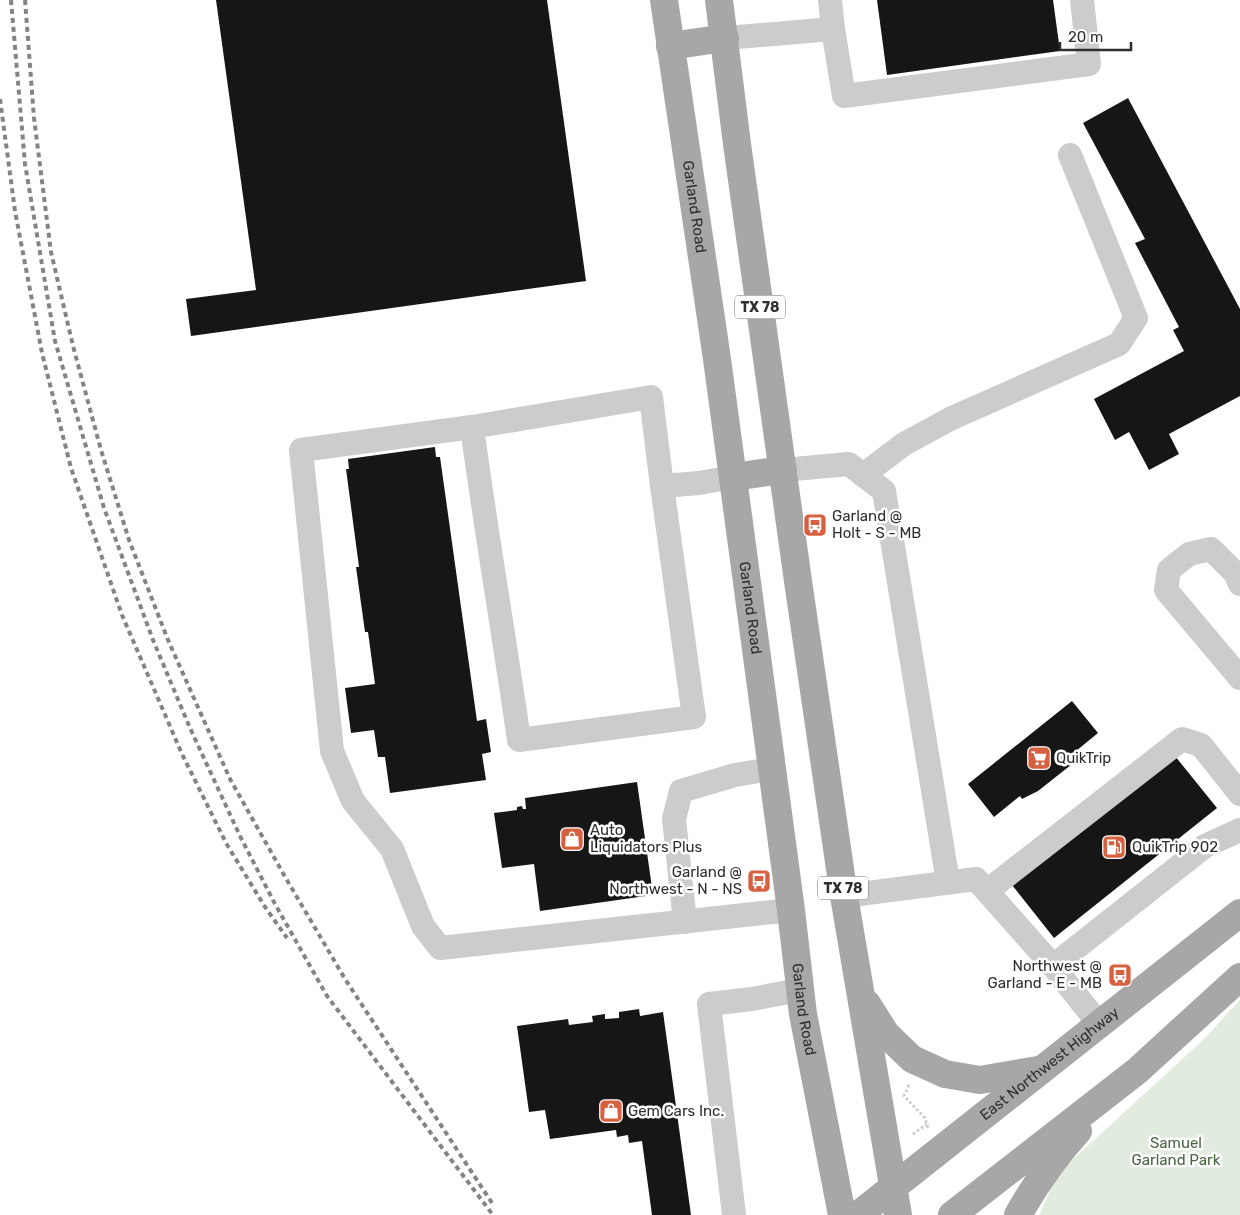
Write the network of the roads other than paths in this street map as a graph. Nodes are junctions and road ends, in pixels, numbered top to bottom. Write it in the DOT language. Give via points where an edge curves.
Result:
graph roads {
  1 [pos="664,0"];
  2 [pos="719,0"];
  3 [pos="830,0"];
  4 [pos="1082,0"];
  5 [pos="833,29"];
  6 [pos="725,38"];
  7 [pos="670,46"];
  8 [pos="1070,155"];
  9 [pos="472,427"];
  10 [pos="783,470"];
  11 [pos="863,475"];
  12 [pos="733,477"];
  13 [pos="662,486"];
  14 [pos="1240,584"];
  15 [pos="1240,678"];
  16 [pos="771,768"];
  17 [pos="1240,794"];
  18 [pos="1240,830"];
  19 [pos="948,882"];
  20 [pos="987,891"];
  21 [pos="844,896"];
  22 [pos="791,910"];
  23 [pos="1240,913"];
  24 [pos="685,922"];
  25 [pos="1053,966"];
  26 [pos="1240,977"];
  27 [pos="799,990"];
  28 [pos="861,994"];
  29 [pos="1099,1024"];
  30 [pos="1042,1069"];
  31 [pos="1137,1071"];
  32 [pos="892,1188"];
  33 [pos="734,1215"];
  34 [pos="842,1215"];
  35 [pos="858,1215"];
  36 [pos="898,1215"];
  37 [pos="952,1215"];
  38 [pos="1018,1215"];
  1 -- 7 [label="main road, Garland Road"];
  2 -- 6 [label="main road, TX 78"];
  3 -- 5 [label="lane"];
  4 -- 5 [label="lane" via="1089,64 844,96"];
  5 -- 6 [label="lane"];
  6 -- 7 [label="main road"];
  6 -- 10 [label="main road, TX 78"];
  7 -- 12 [label="main road, Garland Road"];
  8 -- 11 [label="lane" via="1136,318 1119,344 952,418 904,444"];
  9 -- 13 [label="lane" via="651,397"];
  9 -- 13 [label="lane" via="519,740 694,717"];
  9 -- 24 [label="lane" via="301,450 332,751 353,801 392,849 423,926 440,948"];
  10 -- 11 [label="lane" via="849,464"];
  10 -- 12 [label="main road"];
  10 -- 21 [label="main road, TX 78"];
  11 -- 19 [label="lane" via="884,491"];
  12 -- 13 [label="lane"];
  12 -- 16 [label="main road, Garland Road"];
  14 -- 15 [label="lane" via="1235,573 1211,549 1188,554 1169,570 1166,590"];
  16 -- 22 [label="main road, Garland Road"];
  16 -- 24 [label="lane" via="735,774 681,791 674,818"];
  17 -- 20 [label="lane" via="1201,745 1182,738"];
  18 -- 25 [label="lane" via="1205,846"];
  19 -- 20 [label="lane" via="976,879"];
  19 -- 21 [label="lane"];
  20 -- 25 [label="lane"];
  21 -- 28 [label="main road, TX 78"];
  22 -- 24 [label="lane"];
  22 -- 27 [label="main road, Garland Road"];
  23 -- 29 [label="main road, East Northwest Highway"];
  25 -- 29 [label="lane"];
  26 -- 31 [label="main road"];
  27 -- 33 [label="lane" via="710,1004"];
  27 -- 34 [label="main road, Garland Road"];
  28 -- 30 [label="main road" via="886,1034 912,1059 944,1074 980,1080"];
  28 -- 32 [label="main road, TX 78"];
  29 -- 30 [label="main road, East Northwest Highway"];
  30 -- 32 [label="main road, East Northwest Highway"];
  31 -- 37 [label="main road"];
  31 -- 38 [label="main road" via="1062,1148"];
  32 -- 35 [label="main road, East Northwest Highway"];
  32 -- 36 [label="main road, TX 78"];
}
